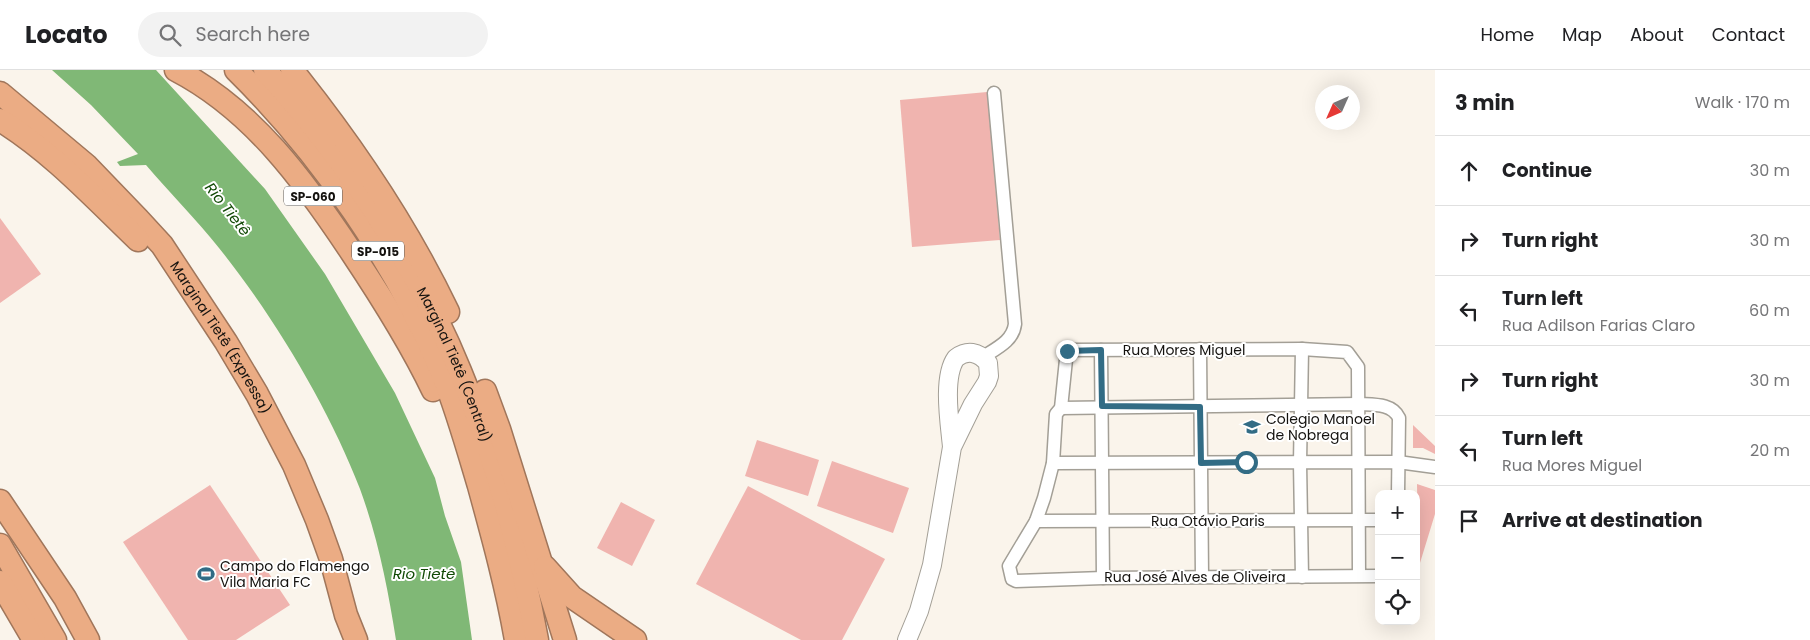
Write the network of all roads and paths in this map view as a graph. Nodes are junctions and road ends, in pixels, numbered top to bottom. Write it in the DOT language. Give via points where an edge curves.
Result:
graph roads {
  1 [pos="176,70"];
  2 [pos="236,70"];
  3 [pos="250,70"];
  4 [pos="265,70"];
  5 [pos="291,72"];
  6 [pos="0,93"];
  7 [pos="994,93"];
  8 [pos="306,118"];
  9 [pos="0,120"];
  10 [pos="183,278"];
  11 [pos="1302,349"];
  12 [pos="1101,350"];
  13 [pos="1200,350"];
  14 [pos="983,357"];
  15 [pos="1358,404"];
  16 [pos="1302,405"];
  17 [pos="1102,406"];
  18 [pos="1200,407"];
  19 [pos="1061,408"];
  20 [pos="952,447"];
  21 [pos="471,461"];
  22 [pos="1359,462"];
  23 [pos="1398,462"];
  24 [pos="1102,463"];
  25 [pos="1201,463"];
  26 [pos="1300,463"];
  27 [pos="1053,464"];
  28 [pos="1435,467"];
  29 [pos="1398,490"];
  30 [pos="0,501"];
  31 [pos="1202,520"];
  32 [pos="1359,520"];
  33 [pos="1375,520"];
  34 [pos="1036,521"];
  35 [pos="1102,521"];
  36 [pos="1301,521"];
  37 [pos="0,524"];
  38 [pos="0,545"];
  39 [pos="540,562"];
  40 [pos="1359,576"];
  41 [pos="1375,576"];
  42 [pos="1202,577"];
  43 [pos="1302,577"];
  44 [pos="1103,578"];
  45 [pos="1012,579"];
  46 [pos="0,582"];
  47 [pos="346,616"];
  48 [pos="557,629"];
  49 [pos="34,640"];
  50 [pos="55,640"];
  51 [pos="71,640"];
  52 [pos="88,640"];
  53 [pos="346,640"];
  54 [pos="356,640"];
  55 [pos="516,640"];
  56 [pos="537,640"];
  57 [pos="565,640"];
  58 [pos="635,640"];
  59 [pos="907,640"];
  1 -- 21 [label="highway, SP-060" via="203,84 234,108 308,189 416,354 458,446"];
  2 -- 21 [label="highway, SP-015" via="264,98 323,170 371,240 415,314 443,375"];
  3 -- 8 [label="highway" via="278,98"];
  4 -- 8 [label="highway"];
  5 -- 39 [label="highway" via="388,200 426,267 483,386"];
  6 -- 10 [label="highway, Marginal Tietê (Expressa)" via="86,164 162,246"];
  7 -- 14 [label="street" via="1015,324 1009,338"];
  8 -- 56 [label="highway, Marginal Tietê (Central)" via="352,179 401,256 449,344 476,410 498,478 517,546"];
  9 -- 10 [label="highway" via="75,178 154,256"];
  10 -- 47 [label="highway, Marginal Tietê (Expressa)" via="257,394 294,464 328,551"];
  11 -- 13 [label="street, Rua Mores Miguel"];
  11 -- 15 [label="street, Rua Mores Miguel" via="1345,351 1358,364"];
  11 -- 16 [label="street"];
  12 -- 13 [label="street, Rua Mores Miguel"];
  12 -- 17 [label="street"];
  12 -- 19 [label="street, Rua Mores Miguel" via="1068,350"];
  13 -- 18 [label="street"];
  14 -- 20 [label="street" via="988,363 990,376"];
  14 -- 20 [label="street" via="968,352 952,363 949,393"];
  15 -- 16 [label="street"];
  15 -- 22 [label="street"];
  15 -- 23 [label="street" via="1394,410 1399,418"];
  16 -- 18 [label="street"];
  16 -- 26 [label="street"];
  17 -- 18 [label="street"];
  17 -- 19 [label="street"];
  17 -- 24 [label="street"];
  18 -- 25 [label="street"];
  19 -- 27 [label="street, Rua Mores Miguel" via="1056,414"];
  20 -- 59 [label="street" via="932,565"];
  21 -- 55 [label="highway, SP-015" via="497,548"];
  22 -- 23 [label="street"];
  22 -- 26 [label="street"];
  22 -- 32 [label="street"];
  23 -- 28 [label="street"];
  23 -- 29 [label="street"];
  24 -- 25 [label="street"];
  24 -- 27 [label="street"];
  24 -- 35 [label="street"];
  25 -- 26 [label="street"];
  25 -- 31 [label="street"];
  26 -- 36 [label="street"];
  27 -- 34 [label="street, Rua Mores Miguel"];
  30 -- 52 [label="highway" via="65,598"];
  31 -- 35 [label="street, Rua Otávio Paris"];
  31 -- 36 [label="street, Rua Otávio Paris"];
  31 -- 42 [label="street"];
  32 -- 33 [label="street, Rua Otávio Paris"];
  32 -- 36 [label="street, Rua Otávio Paris"];
  32 -- 40 [label="street"];
  34 -- 35 [label="street, Rua Otávio Paris"];
  34 -- 45 [label="street, Rua Mores Miguel" via="1009,566"];
  35 -- 44 [label="street"];
  36 -- 43 [label="street"];
  37 -- 51 [label="highway"];
  38 -- 50 [label="highway"];
  39 -- 48 [label="highway"];
  39 -- 58 [label="highway" via="572,597"];
  40 -- 41 [label="street, Rua José Alves de Oliveira"];
  40 -- 43 [label="street, Rua José Alves de Oliveira"];
  42 -- 43 [label="street, Rua José Alves de Oliveira"];
  42 -- 44 [label="street, Rua José Alves de Oliveira"];
  44 -- 45 [label="street, Rua José Alves de Oliveira"];
  46 -- 49 [label="highway"];
  47 -- 53 [label="highway"];
  47 -- 54 [label="highway, Marginal Tietê (Expressa)"];
  48 -- 57 [label="highway"];
}
